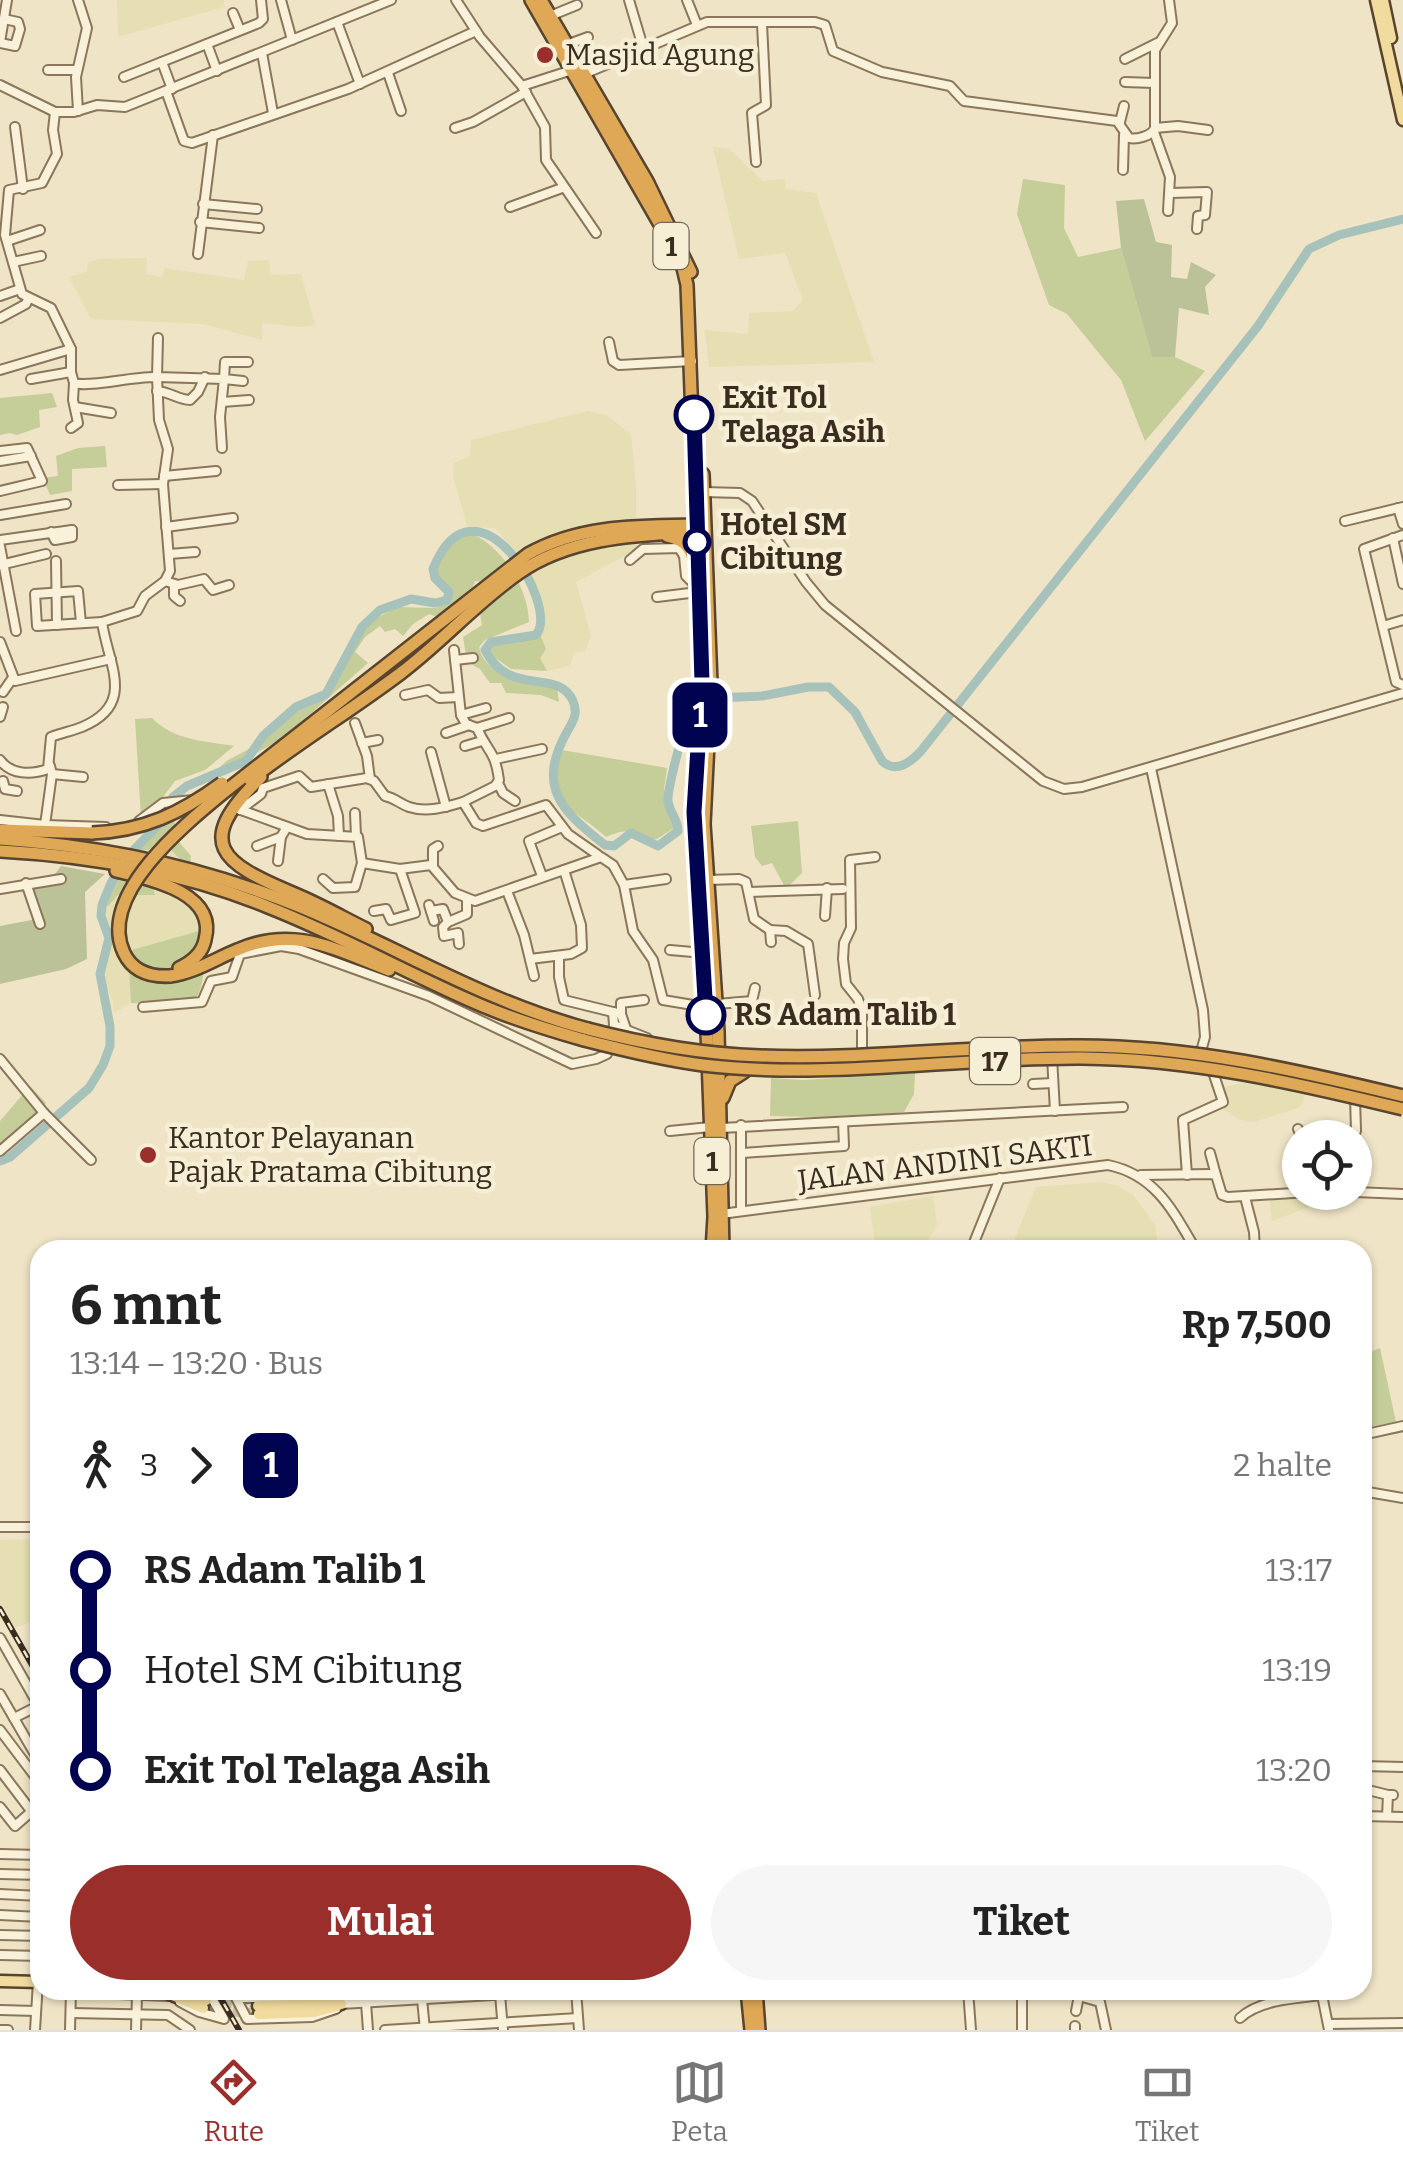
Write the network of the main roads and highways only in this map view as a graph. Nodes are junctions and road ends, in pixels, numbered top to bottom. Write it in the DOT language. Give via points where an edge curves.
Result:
graph roads {
  1 [pos="532,0"];
  2 [pos="541,0"];
  3 [pos="1379,0"];
  4 [pos="578,74"];
  5 [pos="1403,90"];
  6 [pos="1401,103"];
  7 [pos="1403,120"];
  8 [pos="700,487"];
  9 [pos="700,528"];
  10 [pos="660,529"];
  11 [pos="698,587"];
  12 [pos="706,683"];
  13 [pos="706,710"];
  14 [pos="282,750"];
  15 [pos="227,793"];
  16 [pos="0,830"];
  17 [pos="0,838"];
  18 [pos="0,851"];
  19 [pos="84,856"];
  20 [pos="138,872"];
  21 [pos="706,913"];
  22 [pos="170,973"];
  23 [pos="466,984"];
  24 [pos="472,1002"];
  25 [pos="711,1005"];
  26 [pos="718,1030"];
  27 [pos="586,1035"];
  28 [pos="712,1048"];
  29 [pos="748,1052"];
  30 [pos="1247,1067"];
  31 [pos="711,1068"];
  32 [pos="744,1072"];
  33 [pos="1403,1103"];
  34 [pos="721,1108"];
  35 [pos="715,1127"];
  36 [pos="712,1240"];
  37 [pos="722,1240"];
  38 [pos="0,1981"];
  39 [pos="30,1982"];
  40 [pos="748,2000"];
  41 [pos="757,2000"];
  42 [pos="346,2004"];
  43 [pos="258,2010"];
  44 [pos="751,2030"];
  45 [pos="759,2030"];
  1 -- 4 [label="highway, 1"];
  2 -- 4 [label="highway, 1"];
  3 -- 5 [label="main road"];
  3 -- 6 [label="main road"];
  4 -- 8 [label="highway, 1" via="683,268"];
  4 -- 8 [label="highway, 1" via="647,181 693,276"];
  6 -- 7 [label="main road"];
  8 -- 9 [label="highway, 1"];
  8 -- 10 [label="highway" via="687,517"];
  9 -- 10 [label="highway"];
  9 -- 11 [label="highway, 1"];
  9 -- 12 [label="highway, 1"];
  10 -- 11 [label="highway" via="688,546"];
  10 -- 14 [label="highway" via="532,558"];
  11 -- 12 [label="highway, 1"];
  12 -- 13 [label="highway, 1"];
  13 -- 21 [label="highway, 1"];
  13 -- 21 [label="highway, 1" via="694,812"];
  14 -- 15 [label="highway"];
  14 -- 23 [label="highway" via="229,810 222,838 230,860"];
  15 -- 16 [label="highway, bridge" via="124,830"];
  15 -- 22 [label="highway, bridge" via="166,843 121,916 128,960 148,974"];
  17 -- 19 [label="highway, 17"];
  18 -- 19 [label="highway, 17"];
  19 -- 20 [label="highway"];
  19 -- 23 [label="highway, 17" via="151,859 201,871 302,908"];
  20 -- 22 [label="highway" via="185,894 205,919 200,952"];
  20 -- 24 [label="highway, 17" via="264,905"];
  21 -- 25 [label="highway, 1"];
  21 -- 25 [label="highway, 1"];
  22 -- 24 [label="highway" via="286,937"];
  23 -- 27 [label="highway, 17"];
  24 -- 27 [label="highway, 17"];
  25 -- 26 [label="highway, 1"];
  25 -- 28 [label="highway, 1"];
  26 -- 28 [label="highway, 1"];
  26 -- 29 [label="highway" via="726,1046"];
  27 -- 33 [label="highway, 17, bridge" via="759,1056 1162,1049 1250,1061"];
  28 -- 29 [label="main road"];
  28 -- 31 [label="highway, 1"];
  29 -- 30 [label="main road" via="804,1058 1080,1048 1200,1055"];
  30 -- 32 [label="main road" via="1052,1057"];
  30 -- 33 [label="main road"];
  31 -- 32 [label="main road"];
  31 -- 34 [label="highway, 1"];
  31 -- 35 [label="highway, 1"];
  32 -- 34 [label="highway" via="730,1081"];
  34 -- 35 [label="highway, 1"];
  35 -- 36 [label="highway, 1"];
  35 -- 37 [label="highway, 1"];
  38 -- 39 [label="main road"];
  40 -- 44 [label="highway"];
  41 -- 45 [label="highway"];
  42 -- 43 [label="main road" via="314,2012"];
}
